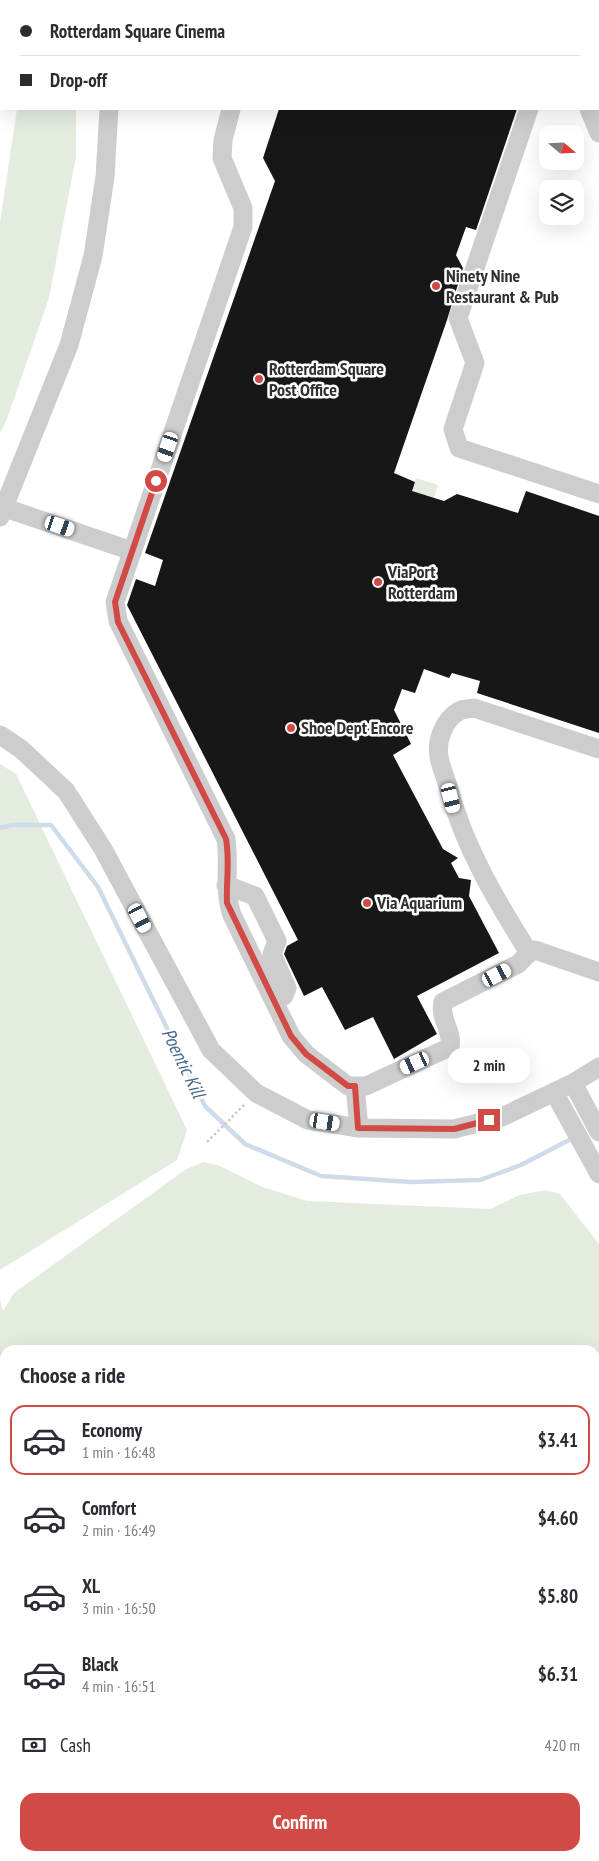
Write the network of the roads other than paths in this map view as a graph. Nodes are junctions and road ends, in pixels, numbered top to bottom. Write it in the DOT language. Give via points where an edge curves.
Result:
graph roads {
  1 [pos="109,110"];
  2 [pos="231,110"];
  3 [pos="529,110"];
  4 [pos="589,110"];
  5 [pos="599,133"];
  6 [pos="599,494"];
  7 [pos="3,512"];
  8 [pos="132,551"];
  9 [pos="0,735"];
  10 [pos="599,749"];
  11 [pos="226,885"];
  12 [pos="529,953"];
  13 [pos="599,972"];
  14 [pos="274,1001"];
  15 [pos="599,1067"];
  16 [pos="573,1082"];
  17 [pos="355,1086"];
  18 [pos="554,1092"];
  19 [pos="358,1128"];
  20 [pos="599,1132"];
  21 [pos="599,1174"];
  1 -- 7 [label="lane" via="105,177 93,256 68,345"];
  2 -- 8 [label="lane" via="222,158 244,208 243,227"];
  3 -- 6 [label="lane" via="458,318 475,363 453,429 459,448"];
  4 -- 5 [label="lane"];
  7 -- 8 [label="lane"];
  8 -- 11 [label="lane" via="115,602 118,622 226,839 229,854"];
  9 -- 19 [label="lane" via="21,749 66,791 103,850 211,1050 256,1093 308,1120"];
  10 -- 12 [label="lane" via="474,708 460,710 442,731 438,742 454,811 478,865"];
  11 -- 14 [label="lane" via="227,903"];
  11 -- 14 [label="lane" via="255,896 277,941 272,954 287,988 284,996"];
  12 -- 13 [label="lane" via="536,950"];
  12 -- 17 [label="lane" via="518,964 443,1002 441,1011 452,1036 450,1047 366,1086"];
  14 -- 17 [label="lane" via="291,1036 306,1054 348,1086"];
  15 -- 16 [label="lane"];
  16 -- 18 [label="lane"];
  16 -- 20 [label="lane"];
  17 -- 19 [label="lane"];
  18 -- 19 [label="lane" via="502,1117 454,1129"];
  18 -- 21 [label="lane"];
}
